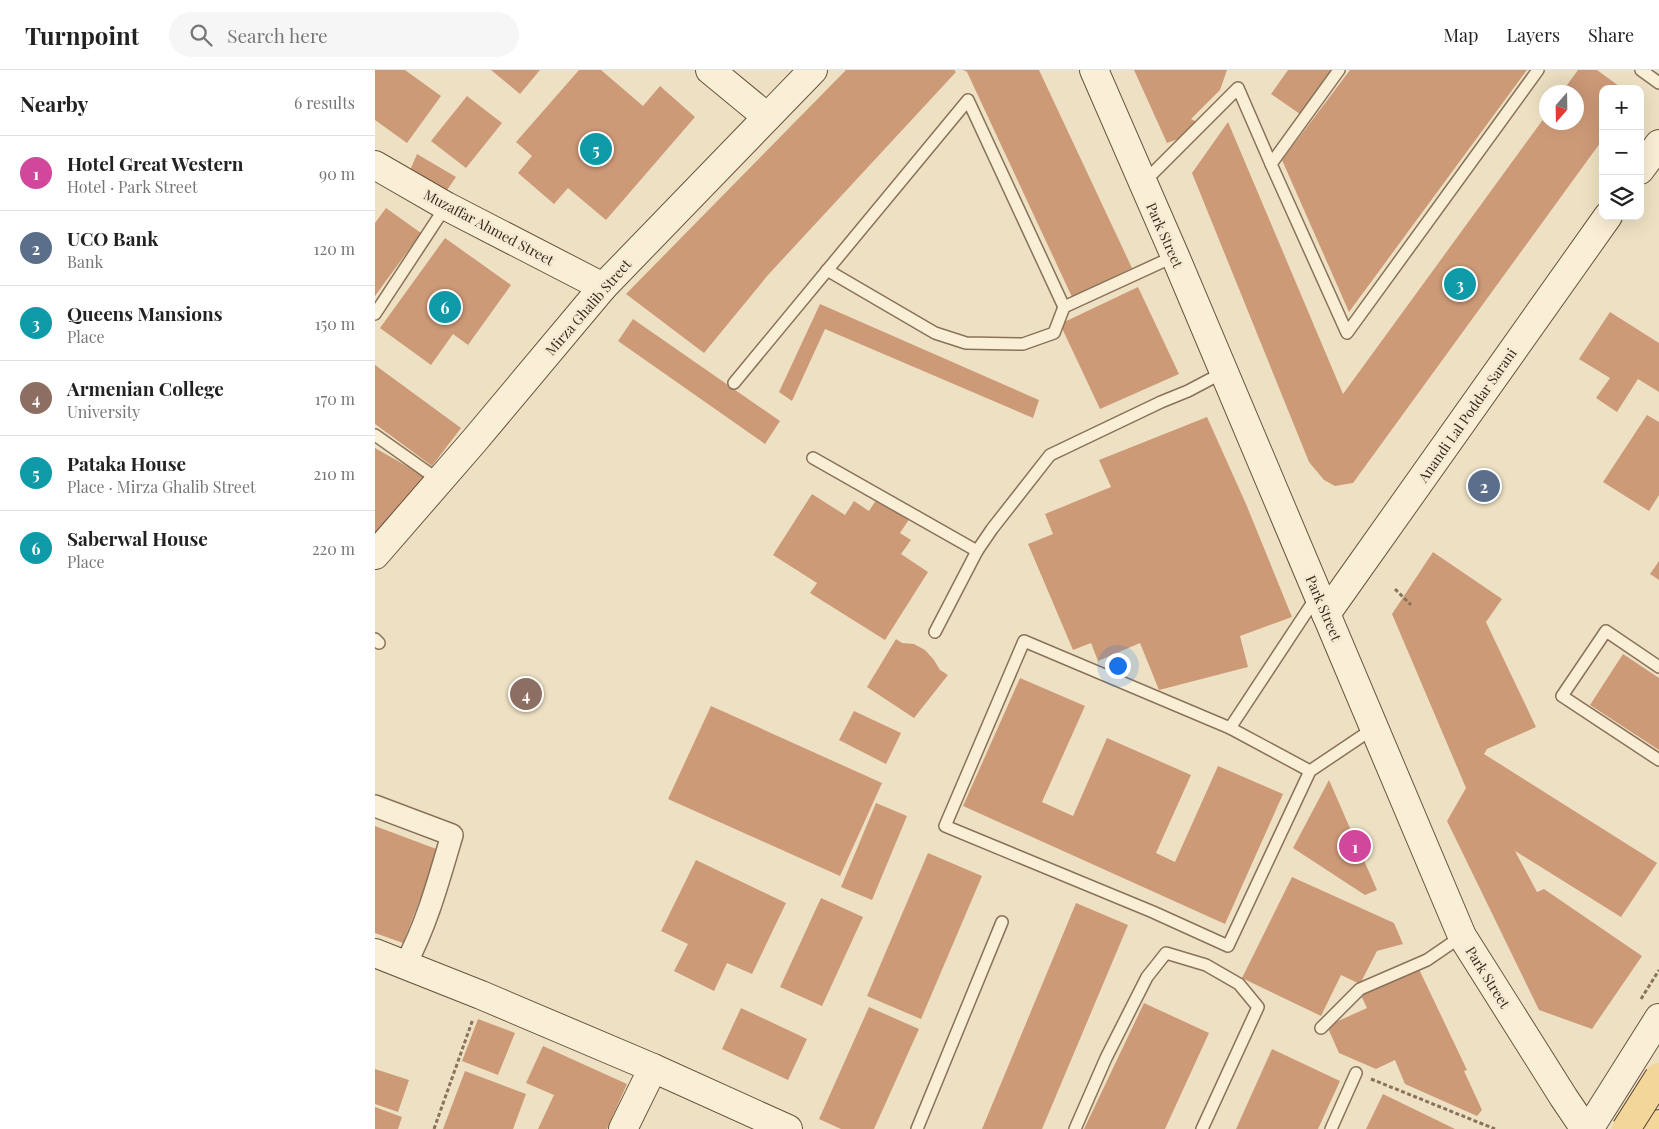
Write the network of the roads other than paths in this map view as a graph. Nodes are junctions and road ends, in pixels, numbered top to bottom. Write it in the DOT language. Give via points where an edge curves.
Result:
graph roads {
  1 [pos="711,70"];
  2 [pos="813,70"];
  3 [pos="1094,70"];
  4 [pos="1339,70"];
  5 [pos="1538,70"];
  6 [pos="1641,70"];
  7 [pos="1659,83"];
  8 [pos="767,116"];
  9 [pos="1659,144"];
  10 [pos="1271,164"];
  11 [pos="375,165"];
  12 [pos="1644,165"];
  13 [pos="1143,183"];
  14 [pos="446,206"];
  15 [pos="1605,220"];
  16 [pos="1175,256"];
  17 [pos="827,270"];
  18 [pos="603,287"];
  19 [pos="1064,307"];
  20 [pos="375,314"];
  21 [pos="1224,372"];
  22 [pos="734,383"];
  23 [pos="375,435"];
  24 [pos="813,458"];
  25 [pos="440,481"];
  26 [pos="977,551"];
  27 [pos="375,555"];
  28 [pos="1322,604"];
  29 [pos="935,632"];
  30 [pos="1659,666"];
  31 [pos="1230,728"];
  32 [pos="1374,728"];
  33 [pos="1659,760"];
  34 [pos="1310,772"];
  35 [pos="375,806"];
  36 [pos="1002,922"];
  37 [pos="1462,936"];
  38 [pos="375,953"];
  39 [pos="405,965"];
  40 [pos="1650,1009"];
  41 [pos="1321,1028"];
  42 [pos="653,1068"];
  43 [pos="1356,1073"];
  44 [pos="1659,1077"];
  45 [pos="1659,1124"];
  46 [pos="784,1128"];
  47 [pos="623,1129"];
  48 [pos="917,1129"];
  49 [pos="1075,1129"];
  50 [pos="1202,1129"];
  51 [pos="1331,1129"];
  52 [pos="1587,1129"];
  53 [pos="1626,1129"];
  54 [pos="1656,1129"];
  1 -- 8 [label="main road"];
  2 -- 8 [label="main road, Mirza Ghalib Street"];
  3 -- 13 [label="main road, Park Street"];
  4 -- 10 [label="lane"];
  5 -- 10 [label="lane" via="1347,333"];
  6 -- 7 [label="lane"];
  8 -- 18 [label="main road, Mirza Ghalib Street"];
  9 -- 12 [label="main road"];
  10 -- 13 [label="lane" via="1238,88"];
  11 -- 14 [label="main road, Muzaffar Ahmed Street"];
  13 -- 16 [label="main road, Park Street"];
  14 -- 18 [label="main road, Muzaffar Ahmed Street"];
  14 -- 20 [label="lane"];
  15 -- 28 [label="main road, Anandi Lal Poddar Sarani"];
  16 -- 19 [label="lane"];
  16 -- 21 [label="main road, Park Street"];
  17 -- 19 [label="lane" via="935,333 966,343 1023,344 1054,333"];
  17 -- 19 [label="lane" via="968,100"];
  17 -- 22 [label="lane"];
  18 -- 25 [label="main road, Mirza Ghalib Street"];
  21 -- 26 [label="lane" via="1050,454"];
  21 -- 28 [label="main road, Park Street"];
  23 -- 25 [label="lane"];
  24 -- 26 [label="lane"];
  25 -- 27 [label="main road, Mirza Ghalib Street"];
  26 -- 29 [label="lane"];
  28 -- 31 [label="lane"];
  28 -- 32 [label="main road, Park Street"];
  30 -- 33 [label="lane" via="1606,631 1562,696"];
  31 -- 34 [label="lane"];
  31 -- 34 [label="lane" via="1024,641 945,826 1228,946"];
  32 -- 34 [label="lane"];
  32 -- 37 [label="main road, Park Street"];
  35 -- 39 [label="street" via="452,835 416,945"];
  36 -- 48 [label="lane"];
  37 -- 41 [label="lane" via="1427,960 1360,989"];
  37 -- 52 [label="main road, Park Street" via="1563,1098"];
  38 -- 39 [label="main road"];
  39 -- 42 [label="main road"];
  40 -- 52 [label="main road"];
  42 -- 46 [label="main road"];
  42 -- 47 [label="main road"];
  43 -- 51 [label="lane"];
  44 -- 53 [label="main road, bridge"];
  45 -- 54 [label="main road"];
  49 -- 50 [label="lane" via="1143,985 1166,953 1205,965 1239,984 1258,1007"];
}
